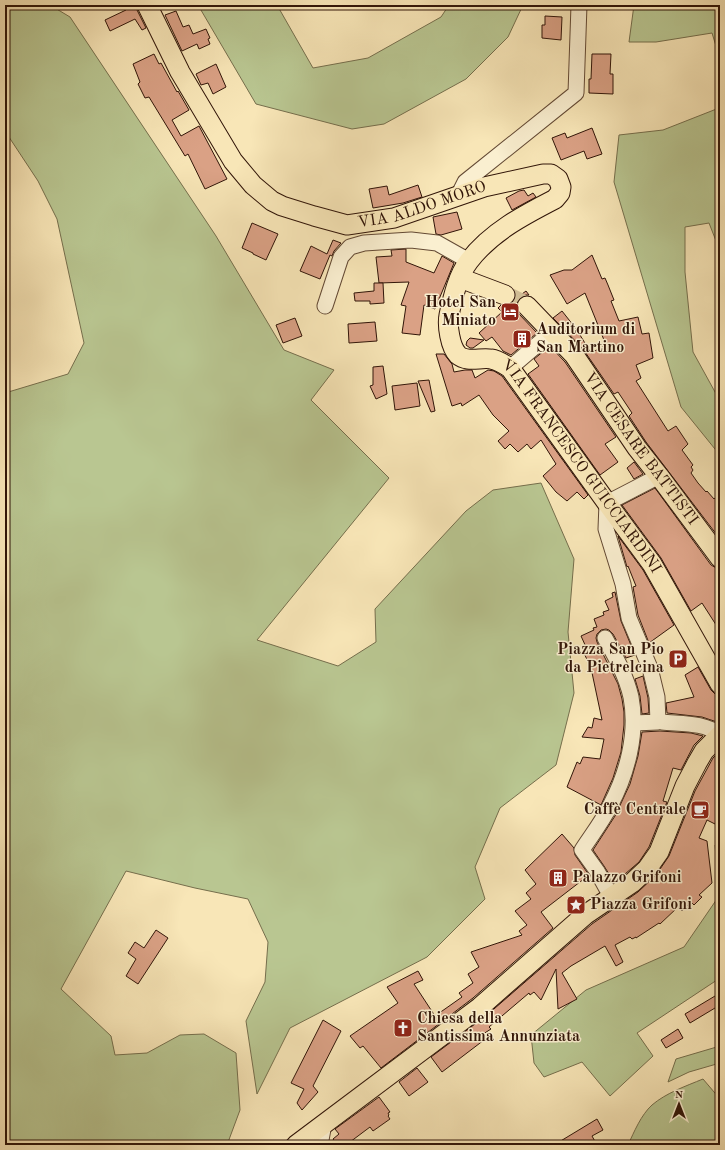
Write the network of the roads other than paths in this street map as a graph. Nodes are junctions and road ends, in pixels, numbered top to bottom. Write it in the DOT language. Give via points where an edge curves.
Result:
graph roads {
  1 [pos="147,5"];
  2 [pos="579,5"];
  3 [pos="458,196"];
  4 [pos="465,269"];
  5 [pos="505,295"];
  6 [pos="324,306"];
  7 [pos="527,306"];
  8 [pos="552,332"];
  9 [pos="510,368"];
  10 [pos="659,476"];
  11 [pos="607,503"];
  12 [pos="720,558"];
  13 [pos="605,638"];
  14 [pos="720,684"];
  15 [pos="634,722"];
  16 [pos="660,722"];
  17 [pos="720,735"];
  18 [pos="612,898"];
  19 [pos="324,1124"];
  20 [pos="296,1145"];
  21 [pos="320,1145"];
  1 -- 3 [label="main road, VIA ALDO MORO" via="183,77 233,161 253,185 272,201 347,225 394,218"];
  2 -- 3 [label="street" via="576,93 465,182"];
  3 -- 4 [label="main road, VIA ALDO MORO" via="484,187 543,174 551,174 558,179 561,187 555,199 499,232"];
  4 -- 5 [label="main road"];
  4 -- 6 [label="street, VIA ALDO MORO" via="437,243 411,240 364,243 350,247 341,257"];
  4 -- 9 [label="main road, VIA FRANCESCO GUICCIARDINI" via="452,302 448,323 453,348 464,359 490,358"];
  7 -- 8 [label="main road, VIA CESARE BATTISTI"];
  8 -- 9 [label="street"];
  8 -- 10 [label="main road, VIA CESARE BATTISTI" via="574,355"];
  9 -- 11 [label="main road, VIA FRANCESCO GUICCIARDINI"];
  10 -- 11 [label="street"];
  10 -- 12 [label="main road, VIA CESARE BATTISTI"];
  11 -- 14 [label="main road, VIA FRANCESCO GUICCIARDINI" via="652,564"];
  11 -- 16 [label="street" via="606,529 623,584 629,618 650,668 658,697"];
  13 -- 15 [label="street" via="617,659 631,696"];
  15 -- 16 [label="street"];
  15 -- 18 [label="street" via="624,773 610,806 582,850"];
  16 -- 17 [label="street" via="706,727"];
  17 -- 18 [label="main road" via="704,751 685,786 659,852 647,869"];
  18 -- 19 [label="main road" via="560,936 480,1007"];
  19 -- 20 [label="main road"];
  19 -- 21 [label="street"];
}
